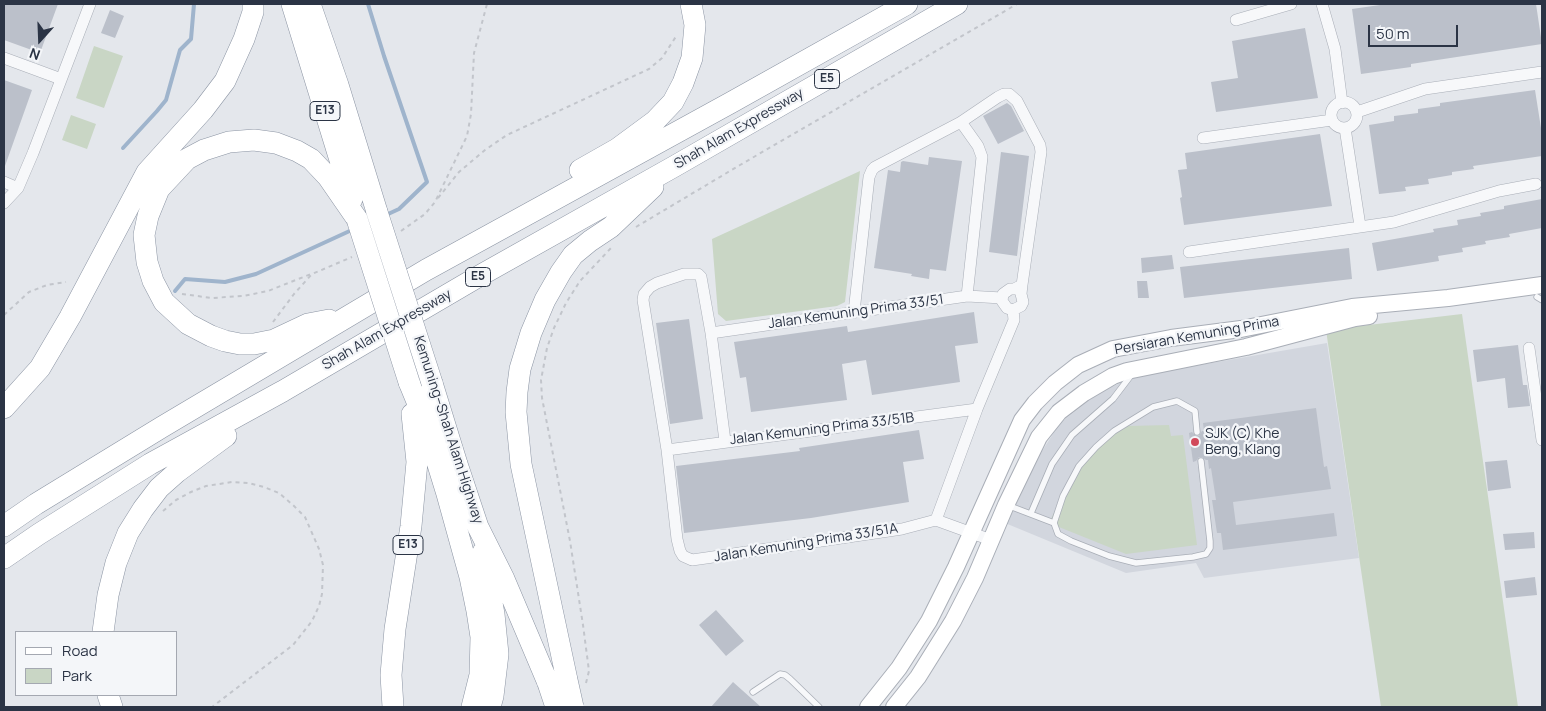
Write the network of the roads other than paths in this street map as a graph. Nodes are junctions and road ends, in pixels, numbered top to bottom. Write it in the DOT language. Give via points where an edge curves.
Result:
graph roads {
  1 [pos="90,4"];
  2 [pos="253,4"];
  3 [pos="292,4"];
  4 [pos="310,4"];
  5 [pos="326,4"];
  6 [pos="691,4"];
  7 [pos="907,4"];
  8 [pos="956,4"];
  9 [pos="1291,4"];
  10 [pos="1322,4"];
  11 [pos="1236,20"];
  12 [pos="4,58"];
  13 [pos="1542,72"];
  14 [pos="61,79"];
  15 [pos="338,85"];
  16 [pos="1342,103"];
  17 [pos="1357,112"];
  18 [pos="1332,120"];
  19 [pos="961,122"];
  20 [pos="1345,128"];
  21 [pos="1203,138"];
  22 [pos="675,166"];
  23 [pos="4,182"];
  24 [pos="1536,184"];
  25 [pos="18,188"];
  26 [pos="4,203"];
  27 [pos="367,215"];
  28 [pos="529,215"];
  29 [pos="1360,226"];
  30 [pos="1190,252"];
  31 [pos="1022,285"];
  32 [pos="1541,291"];
  33 [pos="966,296"];
  34 [pos="1002,298"];
  35 [pos="1013,310"];
  36 [pos="854,312"];
  37 [pos="347,317"];
  38 [pos="1262,324"];
  39 [pos="711,333"];
  40 [pos="1266,342"];
  41 [pos="1529,348"];
  42 [pos="1137,369"];
  43 [pos="409,382"];
  44 [pos="283,391"];
  45 [pos="4,408"];
  46 [pos="977,409"];
  47 [pos="1197,432"];
  48 [pos="1542,440"];
  49 [pos="725,441"];
  50 [pos="667,450"];
  51 [pos="1202,461"];
  52 [pos="1006,505"];
  53 [pos="1031,513"];
  54 [pos="936,520"];
  55 [pos="1054,523"];
  56 [pos="4,526"];
  57 [pos="478,527"];
  58 [pos="971,534"];
  59 [pos="991,540"];
  60 [pos="4,558"];
  61 [pos="103,631"];
  62 [pos="567,690"];
  63 [pos="754,692"];
  64 [pos="393,707"];
  65 [pos="472,707"];
  66 [pos="490,707"];
  67 [pos="556,707"];
  68 [pos="819,707"];
  69 [pos="868,707"];
  70 [pos="894,707"];
  1 -- 14 [label="street"];
  2 -- 45 [label="highway" via="244,39 225,81 147,172 40,368"];
  3 -- 27 [label="highway, Kemuning–Shah Alam Highway / E13"];
  4 -- 15 [label="highway, Kemuning–Shah Alam Highway / E13"];
  5 -- 15 [label="highway"];
  6 -- 28 [label="highway" via="695,25 692,58 673,102 655,121 617,149 571,175"];
  7 -- 28 [label="highway, Shah Alam Expressway / E5"];
  8 -- 22 [label="highway, Shah Alam Expressway / E5"];
  9 -- 11 [label="street"];
  10 -- 16 [label="street" via="1335,49"];
  12 -- 14 [label="street"];
  13 -- 17 [label="street" via="1424,89"];
  14 -- 25 [label="street"];
  15 -- 27 [label="highway, Kemuning–Shah Alam Highway / E13"];
  16 -- 17 [label="street" via="1349,103"];
  16 -- 18 [label="street" via="1333,109"];
  17 -- 20 [label="street" via="1355,123"];
  18 -- 20 [label="street"];
  18 -- 21 [label="street"];
  19 -- 31 [label="street" via="1001,95 1009,94 1017,101 1040,145"];
  19 -- 33 [label="street" via="982,157"];
  19 -- 36 [label="street" via="870,172"];
  20 -- 29 [label="street"];
  22 -- 44 [label="highway, Shah Alam Expressway / E5"];
  22 -- 62 [label="highway" via="610,227 574,255 561,272 531,333 520,369 516,412 521,464"];
  23 -- 25 [label="street"];
  24 -- 29 [label="street" via="1499,191 1394,222"];
  25 -- 26 [label="street"];
  27 -- 37 [label="highway" via="311,159 297,151 276,143 254,140 229,142 187,159 173,173 159,189 144,235 152,281 164,302 188,324 211,336 240,344 254,344 274,340 308,324"];
  27 -- 43 [label="highway, Kemuning–Shah Alam Highway / E13, bridge"];
  27 -- 57 [label="highway, Kemuning–Shah Alam Highway / E13, bridge" via="432,383"];
  28 -- 37 [label="highway, Shah Alam Expressway / E5"];
  29 -- 30 [label="street"];
  31 -- 34 [label="street" via="1006,291"];
  31 -- 35 [label="street" via="1022,302"];
  32 -- 38 [label="street, Persiaran Kemuning Prima" via="1352,307"];
  32 -- 40 [label="street, Persiaran Kemuning Prima" via="1355,318"];
  33 -- 34 [label="street, Jalan Kemuning Prima 33/51"];
  33 -- 36 [label="street, Jalan Kemuning Prima 33/51"];
  34 -- 35 [label="street" via="1005,306"];
  35 -- 46 [label="street" via="1014,320"];
  36 -- 39 [label="street, Jalan Kemuning Prima 33/51"];
  37 -- 56 [label="highway, Shah Alam Expressway / E5"];
  38 -- 40 [label="street"];
  38 -- 58 [label="street, Persiaran Kemuning Prima" via="1113,349 1078,365 1041,396 1022,420"];
  39 -- 49 [label="street"];
  39 -- 50 [label="street" via="698,274 684,274 657,283 644,294"];
  40 -- 42 [label="street, Persiaran Kemuning Prima"];
  41 -- 48 [label="street"];
  42 -- 52 [label="street, Persiaran Kemuning Prima" via="1113,376 1059,412 1039,438"];
  42 -- 53 [label="lane" via="1113,399 1072,435 1052,464"];
  43 -- 64 [label="highway, Kemuning–Shah Alam Highway / E13" via="417,462 390,675"];
  43 -- 65 [label="highway" via="447,494 478,611 480,675"];
  44 -- 60 [label="highway, Shah Alam Expressway / E5" via="150,464"];
  44 -- 61 [label="highway" via="246,423 177,472 143,509 128,533 116,563"];
  46 -- 49 [label="street, Jalan Kemuning Prima 33/51B"];
  46 -- 54 [label="street"];
  47 -- 55 [label="lane" via="1196,411 1177,401 1153,407 1114,431 1079,466"];
  49 -- 50 [label="street, Jalan Kemuning Prima 33/51B"];
  50 -- 54 [label="street, Jalan Kemuning Prima 33/51A" via="680,551 692,560 902,529"];
  51 -- 55 [label="lane" via="1210,540 1206,554 1136,563 1071,541 1058,534"];
  52 -- 53 [label="lane"];
  52 -- 59 [label="street, Persiaran Kemuning Prima"];
  53 -- 55 [label="lane"];
  54 -- 58 [label="street"];
  57 -- 62 [label="highway, Kemuning–Shah Alam Highway / E13"];
  57 -- 66 [label="highway" via="498,654"];
  58 -- 59 [label="street"];
  58 -- 69 [label="street, Persiaran Kemuning Prima" via="929,621 900,668"];
  59 -- 70 [label="street, Persiaran Kemuning Prima" via="953,621 918,677"];
  62 -- 67 [label="highway, Kemuning–Shah Alam Highway / E13, bridge"];
  63 -- 68 [label="lane" via="780,674 785,675"];
}
